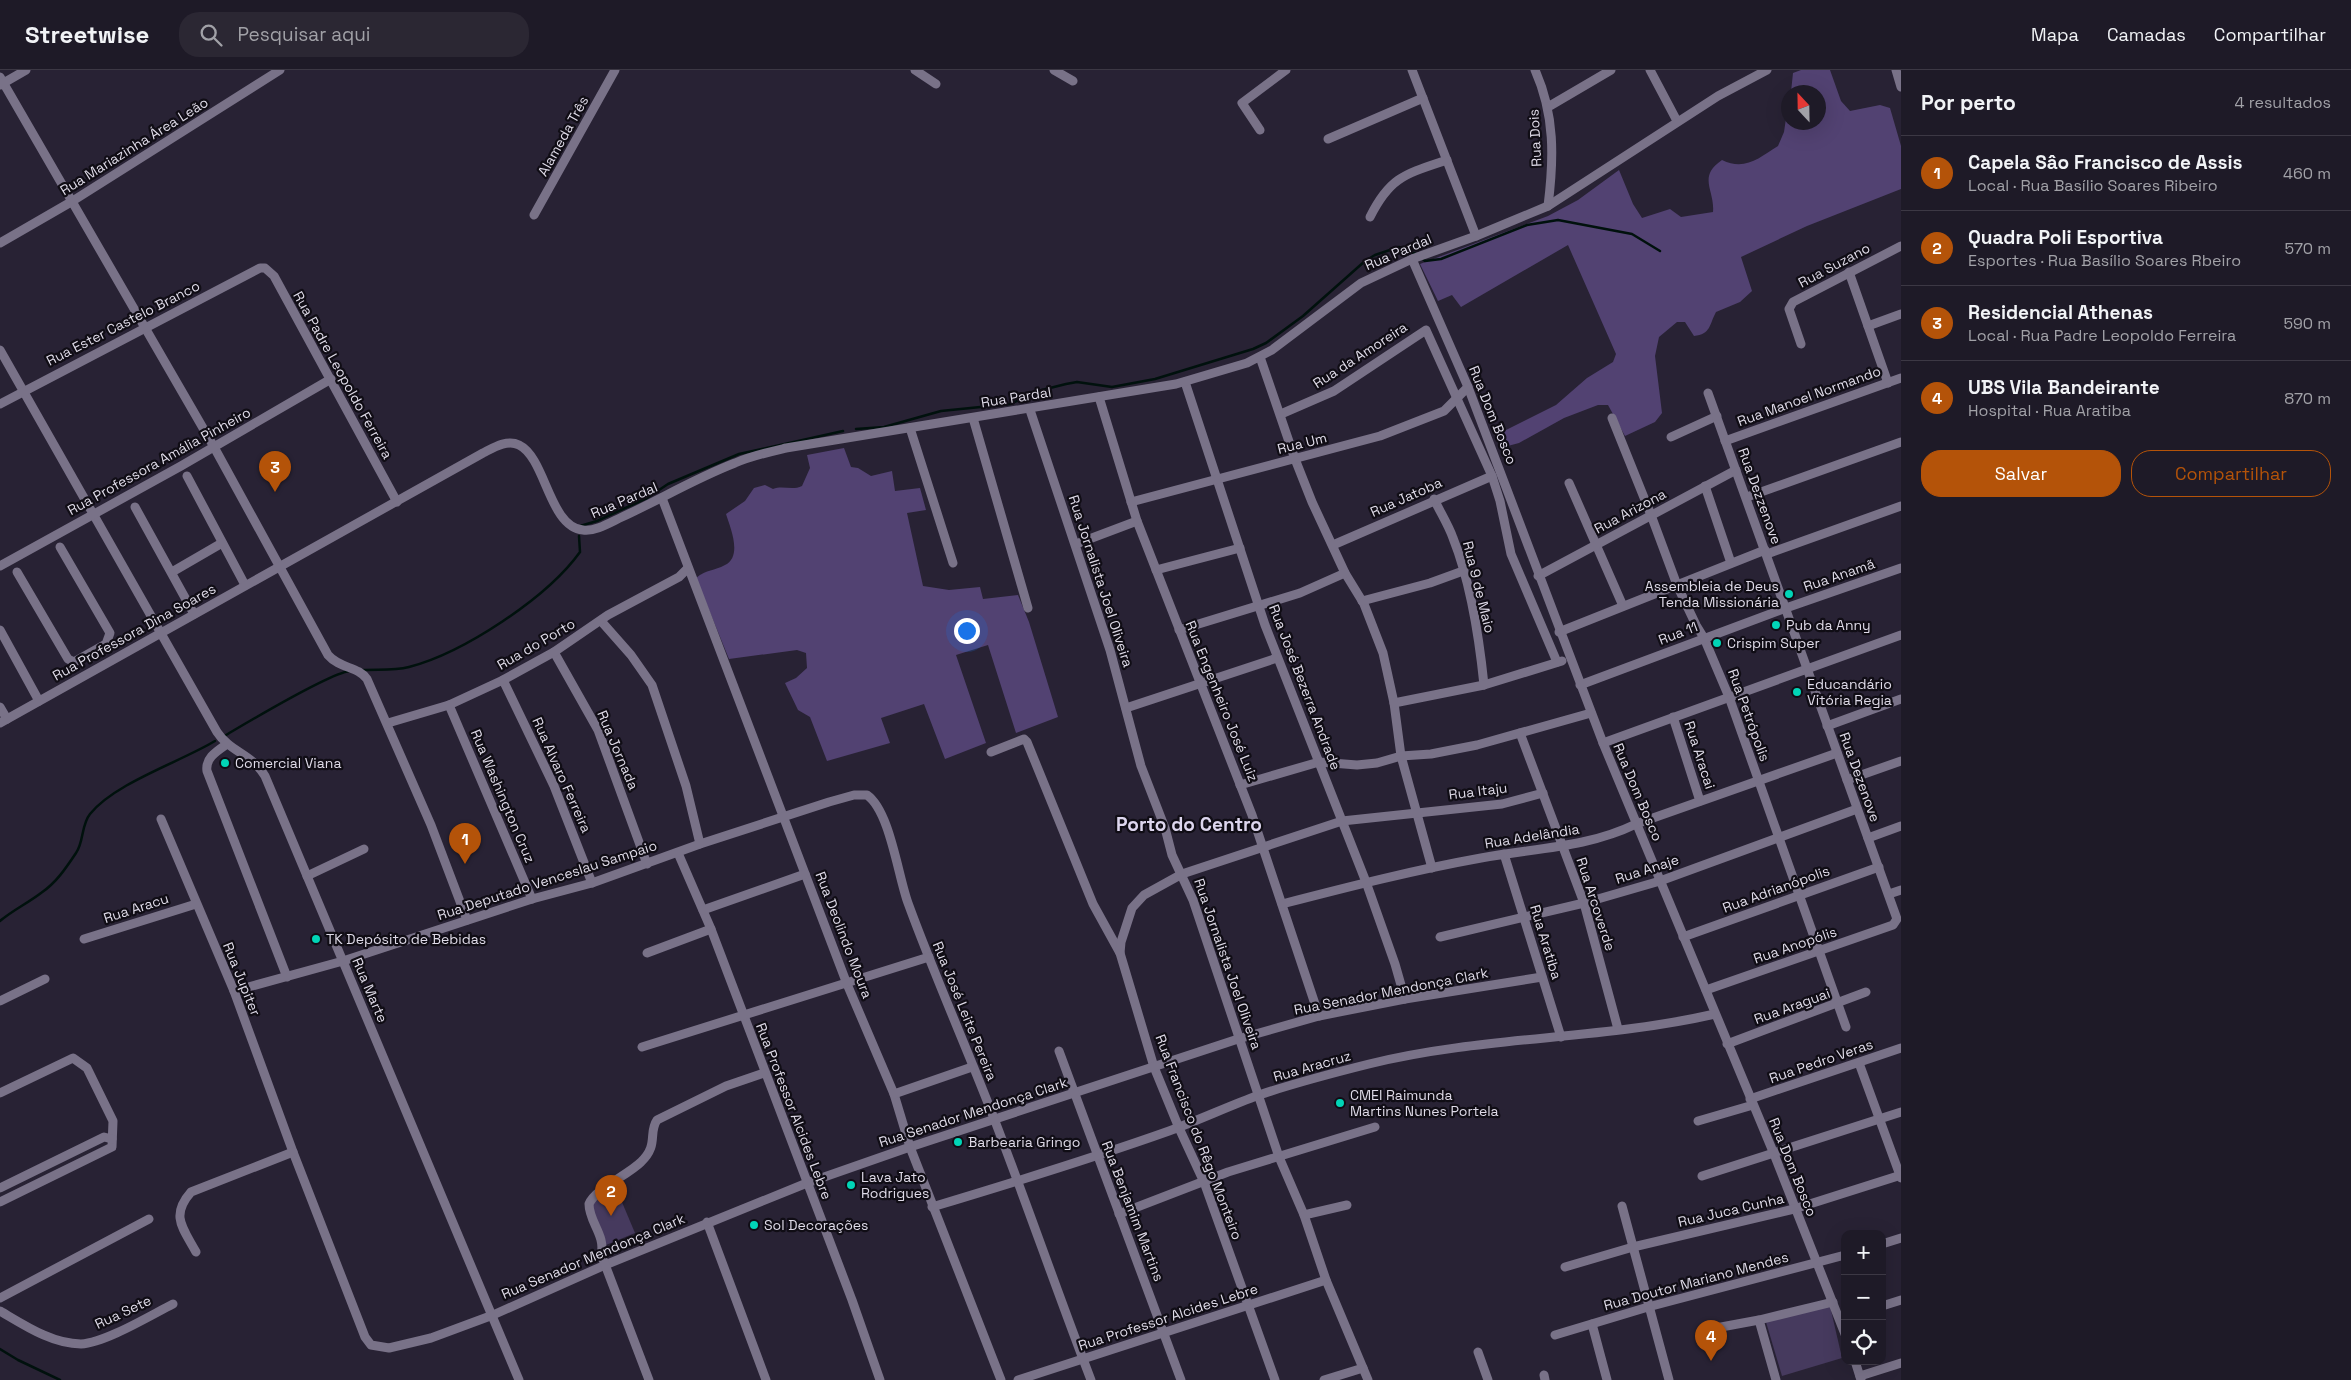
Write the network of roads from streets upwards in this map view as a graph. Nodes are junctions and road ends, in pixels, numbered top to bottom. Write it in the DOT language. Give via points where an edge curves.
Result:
graph roads {
  1 [pos="26,70"];
  2 [pos="280,70"];
  3 [pos="616,70"];
  4 [pos="915,70"];
  5 [pos="1054,70"];
  6 [pos="1286,70"];
  7 [pos="1412,70"];
  8 [pos="1535,70"];
  9 [pos="1611,70"];
  10 [pos="1651,70"];
  11 [pos="1767,70"];
  12 [pos="1896,70"];
  13 [pos="1073,81"];
  14 [pos="1,82"];
  15 [pos="1900,82"];
  16 [pos="936,84"];
  17 [pos="1423,98"];
  18 [pos="1548,107"];
  19 [pos="1677,121"];
  20 [pos="1260,130"];
  21 [pos="1328,139"];
  22 [pos="1447,160"];
  23 [pos="71,202"];
  24 [pos="1548,206"];
  25 [pos="534,215"];
  26 [pos="1370,217"];
  27 [pos="1476,236"];
  28 [pos="0,243"];
  29 [pos="1901,246"];
  30 [pos="1412,259"];
  31 [pos="260,268"];
  32 [pos="1849,272"];
  33 [pos="1901,314"];
  34 [pos="1868,326"];
  35 [pos="145,328"];
  36 [pos="1801,344"];
  37 [pos="0,350"];
  38 [pos="1260,357"];
  39 [pos="1901,378"];
  40 [pos="331,379"];
  41 [pos="1185,382"];
  42 [pos="1888,383"];
  43 [pos="1468,387"];
  44 [pos="23,390"];
  45 [pos="1708,393"];
  46 [pos="1457,396"];
  47 [pos="1099,397"];
  48 [pos="0,404"];
  49 [pos="1030,410"];
  50 [pos="1281,414"];
  51 [pos="1717,416"];
  52 [pos="973,418"];
  53 [pos="1612,418"];
  54 [pos="910,428"];
  55 [pos="1671,437"];
  56 [pos="1725,441"];
  57 [pos="1901,442"];
  58 [pos="214,447"];
  59 [pos="1295,459"];
  60 [pos="1736,470"];
  61 [pos="186,476"];
  62 [pos="1492,476"];
  63 [pos="1218,479"];
  64 [pos="1569,483"];
  65 [pos="1705,486"];
  66 [pos="1747,497"];
  67 [pos="662,498"];
  68 [pos="1434,500"];
  69 [pos="397,502"];
  70 [pos="1131,502"];
  71 [pos="1901,506"];
  72 [pos="135,507"];
  73 [pos="93,514"];
  74 [pos="1652,515"];
  75 [pos="1137,521"];
  76 [pos="222,543"];
  77 [pos="1076,544"];
  78 [pos="1598,544"];
  79 [pos="1333,545"];
  80 [pos="60,547"];
  81 [pos="1527,547"];
  82 [pos="1240,548"];
  83 [pos="1766,552"];
  84 [pos="1511,554"];
  85 [pos="1731,563"];
  86 [pos="953,564"];
  87 [pos="0,566"];
  88 [pos="280,566"];
  89 [pos="688,568"];
  90 [pos="1901,568"];
  91 [pos="1156,570"];
  92 [pos="1462,571"];
  93 [pos="17,572"];
  94 [pos="172,572"];
  95 [pos="1345,572"];
  96 [pos="1538,576"];
  97 [pos="245,585"];
  98 [pos="1677,585"];
  99 [pos="1362,601"];
  100 [pos="1259,605"];
  101 [pos="1623,606"];
  102 [pos="1028,608"];
  103 [pos="1786,608"];
  104 [pos="194,614"];
  105 [pos="601,621"];
  106 [pos="0,630"];
  107 [pos="1178,630"];
  108 [pos="1559,632"];
  109 [pos="160,634"];
  110 [pos="1901,635"];
  111 [pos="1704,638"];
  112 [pos="101,647"];
  113 [pos="554,652"];
  114 [pos="82,658"];
  115 [pos="1277,658"];
  116 [pos="1569,658"];
  117 [pos="109,662"];
  118 [pos="1557,662"];
  119 [pos="1807,669"];
  120 [pos="89,673"];
  121 [pos="504,680"];
  122 [pos="1202,684"];
  123 [pos="1484,685"];
  124 [pos="1580,685"];
  125 [pos="1730,697"];
  126 [pos="1901,699"];
  127 [pos="39,701"];
  128 [pos="1394,703"];
  129 [pos="449,704"];
  130 [pos="0,706"];
  131 [pos="1126,708"];
  132 [pos="1591,712"];
  133 [pos="1673,717"];
  134 [pos="3,721"];
  135 [pos="388,723"];
  136 [pos="1827,726"];
  137 [pos="1520,733"];
  138 [pos="1603,743"];
  139 [pos="226,744"];
  140 [pos="991,752"];
  141 [pos="1837,753"];
  142 [pos="1401,756"];
  143 [pos="1901,761"];
  144 [pos="1319,762"];
  145 [pos="1759,780"];
  146 [pos="1847,780"];
  147 [pos="1240,784"];
  148 [pos="1543,793"];
  149 [pos="867,795"];
  150 [pos="1700,801"];
  151 [pos="1858,809"];
  152 [pos="1417,812"];
  153 [pos="784,818"];
  154 [pos="162,819"];
  155 [pos="1342,821"];
  156 [pos="1636,824"];
  157 [pos="1901,826"];
  158 [pos="1779,837"];
  159 [pos="1868,838"];
  160 [pos="700,844"];
  161 [pos="1262,847"];
  162 [pos="1562,847"];
  163 [pos="364,849"];
  164 [pos="678,852"];
  165 [pos="1504,854"];
  166 [pos="647,864"];
  167 [pos="1879,867"];
  168 [pos="1432,868"];
  169 [pos="805,874"];
  170 [pos="1182,874"];
  171 [pos="307,876"];
  172 [pos="1660,881"];
  173 [pos="1366,882"];
  174 [pos="592,883"];
  175 [pos="1901,890"];
  176 [pos="1889,894"];
  177 [pos="1800,896"];
  178 [pos="532,899"];
  179 [pos="1584,903"];
  180 [pos="196,904"];
  181 [pos="1282,904"];
  182 [pos="703,910"];
  183 [pos="1524,917"];
  184 [pos="467,920"];
  185 [pos="1893,925"];
  186 [pos="711,929"];
  187 [pos="1440,937"];
  188 [pos="1683,937"];
  189 [pos="84,939"];
  190 [pos="1819,951"];
  191 [pos="647,953"];
  192 [pos="1120,953"];
  193 [pos="929,957"];
  194 [pos="343,961"];
  195 [pos="287,977"];
  196 [pos="1542,977"];
  197 [pos="45,979"];
  198 [pos="847,984"];
  199 [pos="1706,990"];
  200 [pos="234,991"];
  201 [pos="1866,992"];
  202 [pos="1405,999"];
  203 [pos="0,1001"];
  204 [pos="1838,1003"];
  205 [pos="1715,1014"];
  206 [pos="744,1016"];
  207 [pos="1319,1016"];
  208 [pos="1846,1027"];
  209 [pos="1618,1029"];
  210 [pos="1561,1037"];
  211 [pos="1238,1039"];
  212 [pos="1728,1044"];
  213 [pos="642,1047"];
  214 [pos="1901,1048"];
  215 [pos="1059,1051"];
  216 [pos="1859,1063"];
  217 [pos="972,1067"];
  218 [pos="1154,1067"];
  219 [pos="764,1073"];
  220 [pos="0,1093"];
  221 [pos="1075,1093"];
  222 [pos="894,1094"];
  223 [pos="1259,1095"];
  224 [pos="1751,1102"];
  225 [pos="1901,1112"];
  226 [pos="1880,1118"];
  227 [pos="995,1120"];
  228 [pos="1698,1121"];
  229 [pos="1375,1127"];
  230 [pos="1178,1128"];
  231 [pos="112,1139"];
  232 [pos="910,1147"];
  233 [pos="293,1152"];
  234 [pos="1774,1154"];
  235 [pos="1097,1156"];
  236 [pos="1279,1157"];
  237 [pos="1702,1176"];
  238 [pos="1901,1176"];
  239 [pos="1017,1181"];
  240 [pos="1204,1182"];
  241 [pos="807,1183"];
  242 [pos="0,1188"];
  243 [pos="0,1202"];
  244 [pos="1347,1205"];
  245 [pos="1622,1206"];
  246 [pos="932,1207"];
  247 [pos="1794,1209"];
  248 [pos="1119,1214"];
  249 [pos="1304,1215"];
  250 [pos="149,1219"];
  251 [pos="707,1222"];
  252 [pos="1901,1238"];
  253 [pos="1886,1243"];
  254 [pos="1633,1247"];
  255 [pos="196,1252"];
  256 [pos="1841,1256"];
  257 [pos="1816,1264"];
  258 [pos="605,1265"];
  259 [pos="1565,1268"];
  260 [pos="1326,1280"];
  261 [pos="0,1298"];
  262 [pos="1901,1300"];
  263 [pos="1833,1302"];
  264 [pos="173,1304"];
  265 [pos="1250,1305"];
  266 [pos="1886,1305"];
  267 [pos="1648,1307"];
  268 [pos="0,1311"];
  269 [pos="493,1315"];
  270 [pos="1841,1316"];
  271 [pos="1760,1320"];
  272 [pos="1592,1324"];
  273 [pos="1704,1330"];
  274 [pos="1166,1334"];
  275 [pos="1554,1334"];
  276 [pos="431,1338"];
  277 [pos="1478,1352"];
  278 [pos="1083,1360"];
  279 [pos="1901,1363"];
  280 [pos="1856,1365"];
  281 [pos="1363,1368"];
  282 [pos="1861,1378"];
  283 [pos="519,1380"];
  284 [pos="649,1380"];
  285 [pos="766,1380"];
  286 [pos="880,1380"];
  287 [pos="1001,1380"];
  288 [pos="1018,1380"];
  289 [pos="1091,1380"];
  290 [pos="1181,1380"];
  291 [pos="1275,1380"];
  292 [pos="1324,1380"];
  293 [pos="1368,1380"];
  294 [pos="1488,1380"];
  295 [pos="1607,1380"];
  296 [pos="1669,1380"];
  297 [pos="1776,1380"];
  1 -- 14 [label="street"];
  2 -- 23 [label="street, Rua Mariazinha Área Leão"];
  3 -- 25 [label="street, Alameda Três"];
  4 -- 16 [label="street"];
  5 -- 13 [label="street"];
  6 -- 20 [label="street" via="1242,103"];
  7 -- 17 [label="street"];
  8 -- 18 [label="street, Rua Dois"];
  9 -- 18 [label="street"];
  10 -- 19 [label="street"];
  11 -- 19 [label="street, Rua Pardal"];
  12 -- 15 [label="street"];
  14 -- 23 [label="street"];
  17 -- 21 [label="street"];
  17 -- 22 [label="street"];
  18 -- 24 [label="street, Rua Dois" via="1552,158"];
  19 -- 24 [label="street, Rua Pardal" via="1571,194"];
  22 -- 26 [label="street" via="1394,181 1381,195"];
  22 -- 27 [label="street"];
  23 -- 28 [label="street, Rua Mariazinha Área Leão"];
  23 -- 35 [label="street"];
  24 -- 27 [label="street, Rua Pardal"];
  27 -- 30 [label="street, Rua Pardal"];
  29 -- 32 [label="street, Rua Suzano"];
  30 -- 38 [label="street, Rua Pardal" via="1355,287"];
  30 -- 43 [label="street, Rua Dom Bosco"];
  31 -- 35 [label="street, Rua Ester Castelo Branco"];
  31 -- 40 [label="street, Rua Padre Leopoldo Ferreira" via="269,270 274,276"];
  32 -- 34 [label="street"];
  32 -- 36 [label="street, Rua Suzano" via="1793,302 1789,309"];
  33 -- 34 [label="street"];
  34 -- 42 [label="street"];
  35 -- 44 [label="street, Rua Ester Castelo Branco"];
  35 -- 58 [label="street"];
  37 -- 44 [label="street, Rua Marte"];
  38 -- 41 [label="street, Rua Pardal"];
  38 -- 50 [label="street"];
  39 -- 42 [label="street, Rua Manoel Normando"];
  40 -- 58 [label="street, Rua Professora Amália Pinheiro"];
  40 -- 69 [label="street, Rua Padre Leopoldo Ferreira"];
  41 -- 47 [label="street, Rua Pardal"];
  41 -- 63 [label="street, Rua José Bezerra Andrade"];
  42 -- 56 [label="street, Rua Manoel Normando"];
  43 -- 46 [label="street, Rua Um"];
  43 -- 81 [label="street, Rua Dom Bosco"];
  44 -- 48 [label="street, Rua Ester Castelo Branco"];
  44 -- 73 [label="street, Rua Marte"];
  45 -- 51 [label="street, Rua Dezzenove"];
  46 -- 50 [label="street, Rua da Amoreira" via="1426,330 1334,392"];
  46 -- 59 [label="street, Rua Um" via="1444,411 1380,436"];
  46 -- 62 [label="street"];
  47 -- 49 [label="street, Rua Pardal"];
  47 -- 70 [label="street, Rua Engenheiro José Luiz"];
  49 -- 52 [label="street, Rua Pardal"];
  49 -- 77 [label="street, Rua Jornalista Joel Oliveira"];
  50 -- 59 [label="street"];
  51 -- 55 [label="street"];
  51 -- 56 [label="street, Rua Dezzenove"];
  52 -- 54 [label="street, Rua Pardal"];
  52 -- 102 [label="street"];
  53 -- 74 [label="street, Rua Petrópolis"];
  54 -- 67 [label="street, Rua Pardal" via="757,455"];
  54 -- 86 [label="street"];
  56 -- 60 [label="street, Rua Dezzenove"];
  57 -- 66 [label="street"];
  58 -- 73 [label="street, Rua Professora Amália Pinheiro"];
  58 -- 88 [label="street"];
  59 -- 63 [label="street, Rua Um"];
  59 -- 79 [label="street"];
  60 -- 65 [label="street, Rua Arizona"];
  60 -- 66 [label="street, Rua Dezzenove"];
  61 -- 76 [label="street"];
  62 -- 68 [label="street, Rua Jatoba"];
  62 -- 84 [label="street"];
  63 -- 70 [label="street, Rua Um"];
  63 -- 82 [label="street, Rua José Bezerra Andrade"];
  64 -- 78 [label="street"];
  65 -- 74 [label="street, Rua Arizona"];
  65 -- 85 [label="street"];
  66 -- 83 [label="street, Rua Dezzenove"];
  67 -- 69 [label="street, Rua Pardal" via="583,531 572,527 563,518 534,462 523,449 508,443 483,453"];
  67 -- 89 [label="street, Rua Deolindo Moura"];
  68 -- 79 [label="street, Rua Jatoba"];
  68 -- 92 [label="street, Rua 9 de Maio" via="1452,535"];
  69 -- 88 [label="street, Rua Pardal"];
  70 -- 75 [label="street, Rua Engenheiro José Luiz"];
  71 -- 83 [label="street"];
  72 -- 94 [label="street"];
  73 -- 87 [label="street, Rua Professora Amália Pinheiro"];
  73 -- 109 [label="street, Rua Marte"];
  74 -- 78 [label="street, Rua Arizona"];
  74 -- 98 [label="street, Rua Petrópolis"];
  75 -- 77 [label="street"];
  75 -- 91 [label="street, Rua Engenheiro José Luiz"];
  76 -- 94 [label="street"];
  76 -- 97 [label="street"];
  77 -- 131 [label="street, Rua Jornalista Joel Oliveira"];
  78 -- 96 [label="street, Rua Arizona"];
  78 -- 101 [label="street"];
  79 -- 95 [label="street"];
  80 -- 112 [label="street" via="110,632 106,644"];
  81 -- 84 [label="street"];
  81 -- 96 [label="street, Rua Dom Bosco"];
  82 -- 91 [label="street"];
  82 -- 100 [label="street, Rua José Bezerra Andrade"];
  83 -- 85 [label="street"];
  83 -- 103 [label="street, Rua Dezzenove"];
  84 -- 118 [label="street"];
  85 -- 98 [label="street"];
  88 -- 97 [label="street, Rua Professora Dina Soares"];
  88 -- 135 [label="street" via="328,654 342,666 364,674"];
  89 -- 105 [label="street, Rua do Porto" via="679,577"];
  89 -- 153 [label="street, Rua Deolindo Moura"];
  90 -- 103 [label="street, Rua Anamã"];
  91 -- 107 [label="street, Rua Engenheiro José Luiz"];
  92 -- 99 [label="street"];
  92 -- 123 [label="street, Rua 9 de Maio" via="1481,650"];
  93 -- 114 [label="street" via="68,658 74,662"];
  94 -- 104 [label="street"];
  95 -- 99 [label="street"];
  95 -- 100 [label="street" via="1300,593"];
  96 -- 108 [label="street, Rua Dom Bosco"];
  97 -- 104 [label="street, Rua Professora Dina Soares"];
  98 -- 101 [label="street"];
  98 -- 111 [label="street, Rua Petrópolis"];
  99 -- 128 [label="street" via="1383,653"];
  100 -- 107 [label="street"];
  100 -- 115 [label="street, Rua José Bezerra Andrade"];
  101 -- 108 [label="street"];
  103 -- 111 [label="street, Rua 11"];
  103 -- 119 [label="street, Rua Dezenove"];
  104 -- 109 [label="street, Rua Professora Dina Soares"];
  105 -- 113 [label="street, Rua do Porto"];
  105 -- 160 [label="street" via="652,685 686,786"];
  106 -- 127 [label="street"];
  107 -- 122 [label="street, Rua Engenheiro José Luiz"];
  108 -- 116 [label="street, Rua Dom Bosco"];
  109 -- 117 [label="street, Rua Professora Dina Soares"];
  109 -- 139 [label="street, Rua Marte"];
  110 -- 119 [label="street"];
  111 -- 124 [label="street, Rua 11"];
  111 -- 125 [label="street, Rua Petrópolis"];
  112 -- 114 [label="street"];
  112 -- 117 [label="street"];
  113 -- 121 [label="street, Rua do Porto"];
  113 -- 166 [label="street, Rua Jornada" via="601,737"];
  114 -- 120 [label="street"];
  115 -- 122 [label="street"];
  115 -- 144 [label="street, Rua José Bezerra Andrade"];
  116 -- 118 [label="street"];
  116 -- 124 [label="street, Rua Dom Bosco"];
  117 -- 120 [label="street, Rua Professora Dina Soares"];
  118 -- 123 [label="street"];
  119 -- 125 [label="street"];
  119 -- 136 [label="street, Rua Dezenove"];
  120 -- 127 [label="street, Rua Professora Dina Soares"];
  121 -- 129 [label="street, Rua do Porto"];
  121 -- 174 [label="street, Rua Alvaro Ferreira" via="554,786"];
  122 -- 131 [label="street"];
  122 -- 147 [label="street, Rua Engenheiro José Luiz"];
  123 -- 128 [label="street"];
  124 -- 132 [label="street, Rua Dom Bosco"];
  125 -- 133 [label="street"];
  125 -- 145 [label="street, Rua Petrópolis"];
  126 -- 136 [label="street"];
  127 -- 134 [label="street, Rua Professora Dina Soares"];
  128 -- 142 [label="street"];
  129 -- 135 [label="street, Rua do Porto"];
  129 -- 178 [label="street, Rua Washington Cruz"];
  130 -- 134 [label="street"];
  131 -- 170 [label="street, Rua Jornalista Joel Oliveira" via="1141,766 1172,855"];
  132 -- 137 [label="street"];
  132 -- 138 [label="street, Rua Dom Bosco"];
  133 -- 138 [label="street"];
  133 -- 150 [label="street, Rua Aracai"];
  135 -- 184 [label="street"];
  136 -- 141 [label="street, Rua Dezenove"];
  137 -- 142 [label="street" via="1431,754"];
  137 -- 148 [label="street, Rua Arcoverde"];
  138 -- 156 [label="street, Rua Dom Bosco"];
  139 -- 171 [label="street, Rua Marte" via="251,759 260,769"];
  139 -- 195 [label="street" via="209,759 207,771"];
  140 -- 192 [label="street, Rua Francisco do Rêgo Monteiro" via="1026,740 1093,904"];
  141 -- 145 [label="street, Rua Adelândia"];
  141 -- 146 [label="street, Rua Dezenove"];
  142 -- 144 [label="street" via="1357,765"];
  142 -- 152 [label="street"];
  143 -- 146 [label="street"];
  144 -- 147 [label="street"];
  144 -- 155 [label="street, Rua José Bezerra Andrade"];
  145 -- 150 [label="street, Rua Adelândia"];
  145 -- 158 [label="street, Rua Petrópolis"];
  146 -- 151 [label="street, Rua Dezenove"];
  147 -- 161 [label="street, Rua Engenheiro José Luiz"];
  148 -- 152 [label="street, Rua Itaju" via="1502,804"];
  148 -- 162 [label="street, Rua Arcoverde"];
  149 -- 153 [label="street, Rua Deputado Venceslau Sampaio" via="847,796"];
  149 -- 193 [label="street, Rua José Leite Pereira" via="876,803 883,818 901,884"];
  150 -- 156 [label="street, Rua Adelândia"];
  151 -- 158 [label="street, Rua Anaje"];
  151 -- 159 [label="street, Rua Dezenove"];
  152 -- 155 [label="street"];
  152 -- 168 [label="street"];
  153 -- 160 [label="street, Rua Deputado Venceslau Sampaio"];
  153 -- 169 [label="street, Rua Deolindo Moura"];
  154 -- 180 [label="street, Rua Jupiter"];
  155 -- 161 [label="street"];
  155 -- 173 [label="street, Rua José Bezerra Andrade"];
  156 -- 162 [label="street, Rua Adelândia" via="1619,833"];
  156 -- 172 [label="street, Rua Dom Bosco"];
  157 -- 159 [label="street"];
  158 -- 172 [label="street, Rua Anaje"];
  158 -- 177 [label="street, Rua Petrópolis"];
  159 -- 167 [label="street, Rua Dezenove"];
  160 -- 164 [label="street, Rua Deputado Venceslau Sampaio"];
  161 -- 170 [label="street"];
  161 -- 181 [label="street, Rua Engenheiro José Luiz"];
  162 -- 165 [label="street, Rua Adelândia"];
  162 -- 179 [label="street, Rua Arcoverde"];
  163 -- 171 [label="street"];
  164 -- 166 [label="street, Rua Deputado Venceslau Sampaio"];
  164 -- 182 [label="street, Rua Professor Alcides Lebre"];
  165 -- 168 [label="street, Rua Adelândia"];
  165 -- 183 [label="street, Rua Aratiba"];
  166 -- 174 [label="street, Rua Deputado Venceslau Sampaio"];
  167 -- 176 [label="street, Rua Dezenove"];
  167 -- 177 [label="street, Rua Adrianópolis"];
  168 -- 173 [label="street, Rua Adelândia"];
  169 -- 182 [label="street"];
  169 -- 198 [label="street, Rua Deolindo Moura"];
  170 -- 192 [label="street" via="1144,895 1132,908"];
  170 -- 211 [label="street, Rua Jornalista Joel Oliveira"];
  171 -- 194 [label="street, Rua Marte"];
  172 -- 179 [label="street, Rua Anaje"];
  172 -- 188 [label="street, Rua Dom Bosco"];
  173 -- 181 [label="street, Rua Adelândia"];
  173 -- 202 [label="street, Rua José Bezerra Andrade"];
  174 -- 178 [label="street, Rua Deputado Venceslau Sampaio"];
  175 -- 176 [label="street"];
  176 -- 185 [label="street, Rua Dezenove" via="1897,919"];
  177 -- 188 [label="street, Rua Adrianópolis"];
  177 -- 190 [label="street, Rua Petrópolis"];
  178 -- 184 [label="street, Rua Deputado Venceslau Sampaio"];
  179 -- 183 [label="street, Rua Anaje"];
  179 -- 209 [label="street, Rua Arcoverde"];
  180 -- 189 [label="street, Rua Aracu"];
  180 -- 200 [label="street, Rua Jupiter"];
  181 -- 207 [label="street, Rua Engenheiro José Luiz"];
  182 -- 186 [label="street, Rua Professor Alcides Lebre"];
  183 -- 187 [label="street, Rua Anaje"];
  183 -- 196 [label="street, Rua Aratiba"];
  184 -- 194 [label="street, Rua Deputado Venceslau Sampaio"];
  185 -- 190 [label="street, Rua Anopólis"];
  186 -- 191 [label="street"];
  186 -- 206 [label="street, Rua Professor Alcides Lebre"];
  188 -- 199 [label="street, Rua Dom Bosco"];
  190 -- 199 [label="street, Rua Anopólis"];
  190 -- 204 [label="street, Rua Petrópolis"];
  192 -- 218 [label="street, Rua Francisco do Rêgo Monteiro"];
  193 -- 198 [label="street"];
  193 -- 217 [label="street, Rua José Leite Pereira"];
  194 -- 195 [label="street, Rua Deputado Venceslau Sampaio"];
  194 -- 269 [label="street, Rua Marte"];
  195 -- 200 [label="street, Rua Deputado Venceslau Sampaio"];
  196 -- 202 [label="street, Rua Senador Mendonça Clark"];
  196 -- 210 [label="street, Rua Aratiba"];
  197 -- 203 [label="street"];
  198 -- 206 [label="street"];
  198 -- 222 [label="street, Rua Deolindo Moura"];
  199 -- 205 [label="street, Rua Dom Bosco"];
  200 -- 233 [label="street, Rua Jupiter"];
  201 -- 204 [label="street, Rua Araguai"];
  202 -- 207 [label="street, Rua Senador Mendonça Clark"];
  204 -- 208 [label="street, Rua Petrópolis"];
  204 -- 212 [label="street, Rua Araguai"];
  205 -- 209 [label="street, Rua Aracruz"];
  205 -- 212 [label="street, Rua Dom Bosco"];
  206 -- 213 [label="street"];
  206 -- 219 [label="street, Rua Professor Alcides Lebre"];
  207 -- 211 [label="street, Rua Senador Mendonça Clark"];
  209 -- 210 [label="street, Rua Aracruz"];
  210 -- 223 [label="street, Rua Aracruz" via="1431,1051 1369,1064"];
  211 -- 218 [label="street, Rua Senador Mendonça Clark"];
  211 -- 223 [label="street, Rua Jornalista Joel Oliveira"];
  212 -- 224 [label="street, Rua Dom Bosco"];
  214 -- 216 [label="street, Rua Pedro Veras"];
  215 -- 221 [label="street, Rua Benjamim Martins"];
  216 -- 224 [label="street, Rua Pedro Veras"];
  216 -- 226 [label="street"];
  217 -- 222 [label="street"];
  217 -- 227 [label="street, Rua José Leite Pereira"];
  218 -- 221 [label="street, Rua Senador Mendonça Clark"];
  218 -- 230 [label="street, Rua Francisco do Rêgo Monteiro"];
  219 -- 241 [label="street, Rua Professor Alcides Lebre"];
  219 -- 258 [label="street" via="705,1095 657,1120 653,1144 641,1162 589,1204 592,1221 602,1243"];
  220 -- 231 [label="street" via="73,1058 87,1068 113,1121"];
  221 -- 227 [label="street, Rua Senador Mendonça Clark"];
  221 -- 235 [label="street, Rua Benjamim Martins"];
  222 -- 232 [label="street, Rua Deolindo Moura"];
  223 -- 230 [label="street, Rua Aracruz"];
  223 -- 236 [label="street, Rua Jornalista Joel Oliveira"];
  224 -- 228 [label="street, Rua Pedro Veras"];
  224 -- 234 [label="street, Rua Dom Bosco"];
  225 -- 226 [label="street"];
  226 -- 234 [label="street"];
  226 -- 238 [label="street"];
  227 -- 232 [label="street, Rua Senador Mendonça Clark"];
  227 -- 239 [label="street, Rua José Leite Pereira"];
  229 -- 236 [label="street"];
  230 -- 235 [label="street, Rua Aracruz"];
  230 -- 240 [label="street, Rua Francisco do Rêgo Monteiro"];
  231 -- 242 [label="street" via="104,1137"];
  231 -- 243 [label="street" via="112,1147"];
  232 -- 241 [label="street, Rua Senador Mendonça Clark"];
  232 -- 246 [label="street, Rua Deolindo Moura"];
  233 -- 255 [label="street" via="191,1192 181,1204 179,1217"];
  233 -- 276 [label="street, Rua Jupiter" via="365,1337 371,1345 383,1348"];
  234 -- 237 [label="street"];
  234 -- 247 [label="street, Rua Dom Bosco"];
  235 -- 239 [label="street, Rua Aracruz"];
  235 -- 248 [label="street, Rua Benjamim Martins"];
  236 -- 240 [label="street"];
  236 -- 249 [label="street, Rua Jornalista Joel Oliveira"];
  238 -- 247 [label="street, Rua Juca Cunha"];
  239 -- 246 [label="street, Rua Aracruz"];
  239 -- 278 [label="street, Rua José Leite Pereira"];
  240 -- 248 [label="street"];
  240 -- 265 [label="street, Rua Francisco do Rêgo Monteiro"];
  241 -- 251 [label="street, Rua Senador Mendonça Clark"];
  241 -- 286 [label="street, Rua Professor Alcides Lebre"];
  244 -- 249 [label="street"];
  245 -- 254 [label="street"];
  246 -- 287 [label="street, Rua Deolindo Moura"];
  247 -- 254 [label="street, Rua Juca Cunha"];
  247 -- 257 [label="street, Rua Dom Bosco"];
  248 -- 274 [label="street, Rua Benjamim Martins"];
  249 -- 260 [label="street, Rua Jornalista Joel Oliveira"];
  250 -- 261 [label="street"];
  251 -- 258 [label="street, Rua Senador Mendonça Clark"];
  251 -- 285 [label="street"];
  252 -- 253 [label="street"];
  254 -- 259 [label="street, Rua Juca Cunha"];
  254 -- 267 [label="street"];
  256 -- 257 [label="street, Rua Doutor Mariano Mendes"];
  257 -- 263 [label="street, Rua Dom Bosco"];
  257 -- 267 [label="street, Rua Doutor Mariano Mendes"];
  258 -- 269 [label="street, Rua Senador Mendonça Clark"];
  258 -- 284 [label="street"];
  260 -- 265 [label="street, Rua Professor Alcides Lebre"];
  260 -- 281 [label="street, Rua Jornalista Joel Oliveira"];
  262 -- 266 [label="street"];
  263 -- 270 [label="street, Rua Dom Bosco"];
  263 -- 271 [label="street"];
  264 -- 268 [label="street, Rua Sete" via="84,1344 58,1340"];
  265 -- 274 [label="street, Rua Professor Alcides Lebre"];
  265 -- 291 [label="street, Rua Francisco do Rêgo Monteiro"];
  267 -- 272 [label="street, Rua Doutor Mariano Mendes"];
  267 -- 296 [label="street"];
  269 -- 276 [label="street, Rua Senador Mendonça Clark"];
  269 -- 283 [label="street, Rua Marte"];
  271 -- 273 [label="street"];
  271 -- 297 [label="street"];
  272 -- 275 [label="street, Rua Doutor Mariano Mendes"];
  272 -- 295 [label="street"];
  274 -- 278 [label="street, Rua Professor Alcides Lebre"];
  274 -- 290 [label="street, Rua Benjamim Martins"];
  277 -- 294 [label="street"];
  278 -- 288 [label="street, Rua Professor Alcides Lebre"];
  278 -- 289 [label="street, Rua José Leite Pereira"];
  279 -- 282 [label="street"];
  280 -- 282 [label="street"];
  281 -- 292 [label="street"];
  281 -- 293 [label="street, Rua Jornalista Joel Oliveira"];
}
